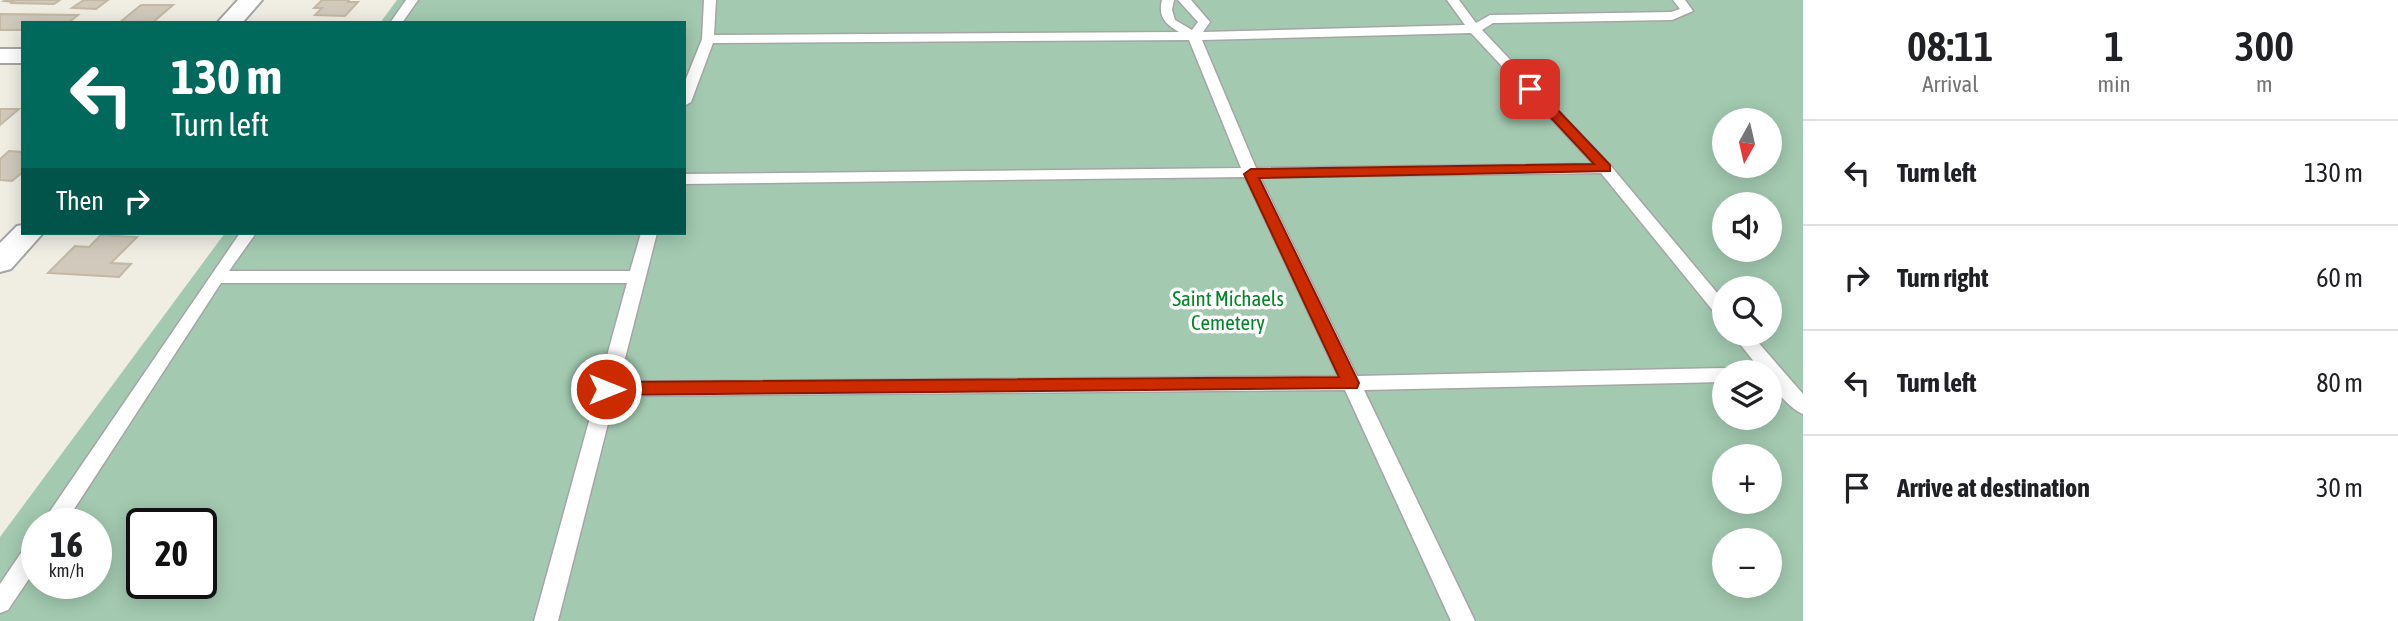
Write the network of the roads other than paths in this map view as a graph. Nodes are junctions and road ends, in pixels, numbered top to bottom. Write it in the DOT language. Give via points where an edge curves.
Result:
graph roads {
  1 [pos="251,0"];
  2 [pos="412,0"];
  3 [pos="710,0"];
  4 [pos="1168,0"];
  5 [pos="1184,0"];
  6 [pos="1453,0"];
  7 [pos="1679,0"];
  8 [pos="231,21"];
  9 [pos="397,21"];
  10 [pos="1474,29"];
  11 [pos="1194,36"];
  12 [pos="708,39"];
  13 [pos="21,55"];
  14 [pos="0,56"];
  15 [pos="686,97"];
  16 [pos="1605,168"];
  17 [pos="1251,174"];
  18 [pos="686,179"];
  19 [pos="26,235"];
  20 [pos="246,235"];
  21 [pos="648,235"];
  22 [pos="0,262"];
  23 [pos="216,276"];
  24 [pos="637,277"];
  25 [pos="1712,298"];
  26 [pos="1712,375"];
  27 [pos="1351,383"];
  28 [pos="1782,385"];
  29 [pos="606,389"];
  30 [pos="1803,407"];
  31 [pos="63,508"];
  32 [pos="21,572"];
  33 [pos="0,603"];
  34 [pos="546,621"];
  35 [pos="1463,621"];
  1 -- 8 [label="street"];
  2 -- 9 [label="lane"];
  3 -- 12 [label="lane"];
  4 -- 11 [label="lane" via="1170,22"];
  5 -- 11 [label="lane" via="1203,22"];
  6 -- 10 [label="lane"];
  7 -- 10 [label="lane" via="1687,11 1672,16 1490,19"];
  10 -- 11 [label="lane"];
  10 -- 16 [label="lane"];
  11 -- 12 [label="lane"];
  11 -- 17 [label="lane"];
  12 -- 15 [label="lane"];
  13 -- 14 [label="street"];
  16 -- 17 [label="lane"];
  16 -- 25 [label="lane"];
  17 -- 18 [label="lane"];
  17 -- 27 [label="lane"];
  19 -- 22 [label="street"];
  20 -- 23 [label="lane"];
  21 -- 24 [label="lane"];
  23 -- 24 [label="lane"];
  23 -- 31 [label="lane"];
  24 -- 29 [label="lane"];
  26 -- 27 [label="lane"];
  27 -- 29 [label="lane"];
  27 -- 35 [label="lane"];
  28 -- 30 [label="lane"];
  29 -- 34 [label="lane"];
  32 -- 33 [label="lane"];
}
